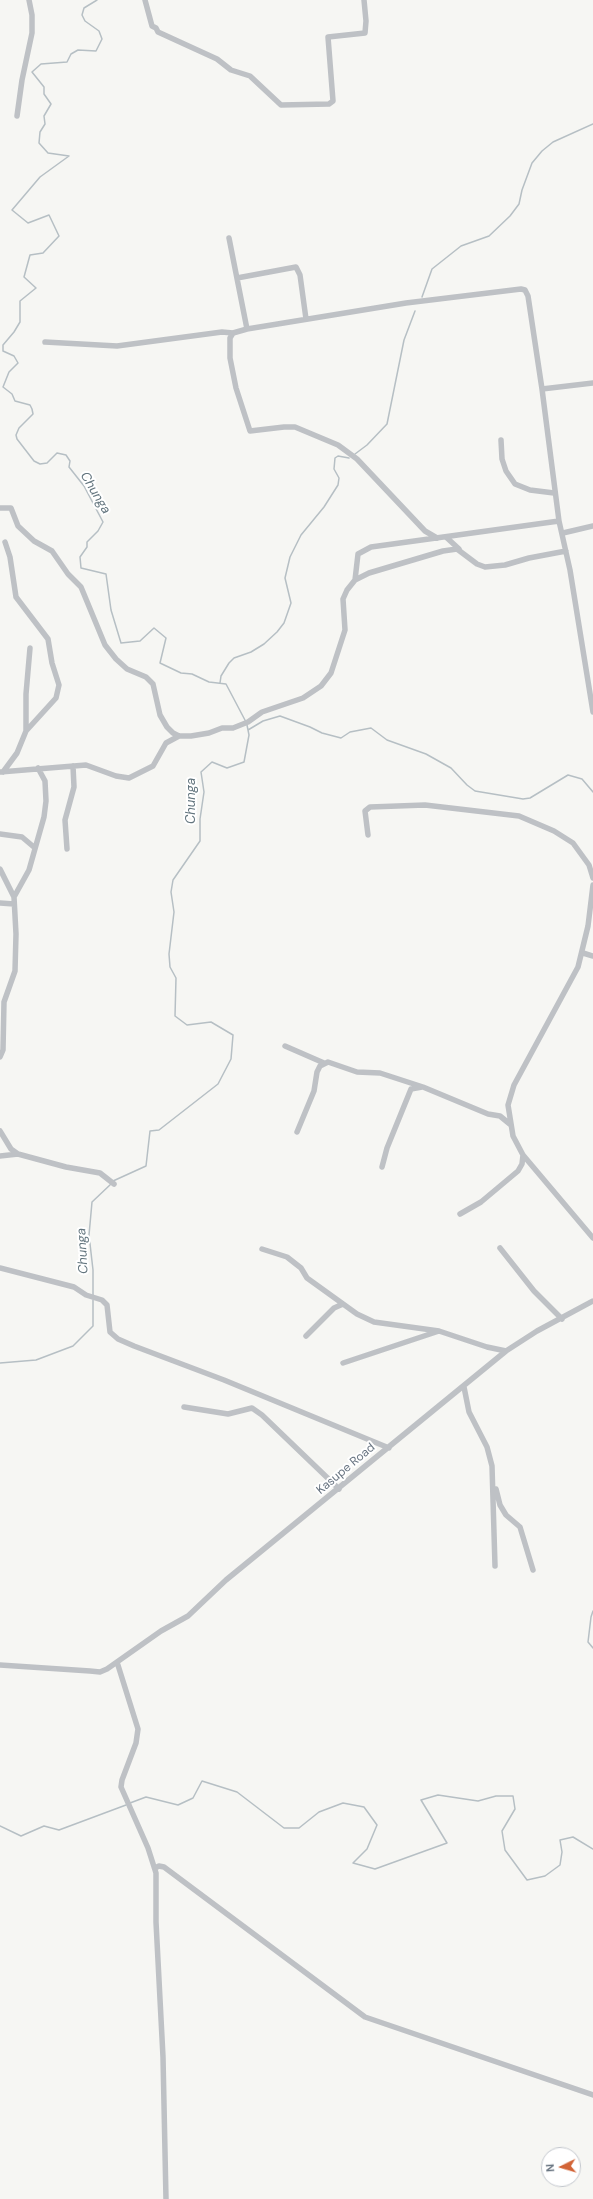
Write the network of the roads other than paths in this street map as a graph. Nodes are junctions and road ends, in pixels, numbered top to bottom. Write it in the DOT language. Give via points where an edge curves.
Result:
graph roads {
  1 [pos="29,0"];
  2 [pos="145,0"];
  3 [pos="364,0"];
  4 [pos="17,116"];
  5 [pos="230,238"];
  6 [pos="237,278"];
  7 [pos="306,319"];
  8 [pos="247,328"];
  9 [pos="232,333"];
  10 [pos="45,342"];
  11 [pos="593,383"];
  12 [pos="542,389"];
  13 [pos="501,440"];
  14 [pos="554,493"];
  15 [pos="0,508"];
  16 [pos="559,521"];
  17 [pos="593,526"];
  18 [pos="563,533"];
  19 [pos="446,537"];
  20 [pos="437,538"];
  21 [pos="5,542"];
  22 [pos="459,549"];
  23 [pos="566,551"];
  24 [pos="355,580"];
  25 [pos="30,648"];
  26 [pos="593,712"];
  27 [pos="26,732"];
  28 [pos="179,736"];
  29 [pos="73,766"];
  30 [pos="38,768"];
  31 [pos="2,772"];
  32 [pos="0,834"];
  33 [pos="368,835"];
  34 [pos="35,848"];
  35 [pos="68,849"];
  36 [pos="0,869"];
  37 [pos="593,878"];
  38 [pos="593,885"];
  39 [pos="14,898"];
  40 [pos="0,903"];
  41 [pos="14,904"];
  42 [pos="592,908"];
  43 [pos="583,953"];
  44 [pos="593,956"];
  45 [pos="285,1046"];
  46 [pos="1,1055"];
  47 [pos="324,1063"];
  48 [pos="422,1087"];
  49 [pos="511,1125"];
  50 [pos="0,1131"];
  51 [pos="298,1132"];
  52 [pos="18,1154"];
  53 [pos="523,1155"];
  54 [pos="0,1156"];
  55 [pos="382,1167"];
  56 [pos="112,1182"];
  57 [pos="460,1214"];
  58 [pos="593,1238"];
  59 [pos="500,1248"];
  60 [pos="262,1249"];
  61 [pos="0,1268"];
  62 [pos="593,1301"];
  63 [pos="343,1304"];
  64 [pos="562,1319"];
  65 [pos="439,1331"];
  66 [pos="306,1336"];
  67 [pos="506,1351"];
  68 [pos="343,1363"];
  69 [pos="464,1387"];
  70 [pos="184,1407"];
  71 [pos="389,1448"];
  72 [pos="494,1481"];
  73 [pos="339,1489"];
  74 [pos="496,1566"];
  75 [pos="533,1570"];
  76 [pos="117,1662"];
  77 [pos="0,1665"];
  78 [pos="155,1868"];
  79 [pos="593,2095"];
  80 [pos="166,2199"];
  1 -- 4 [label="street" via="32,33"];
  2 -- 3 [label="street" via="152,26 158,32 217,59 231,70 250,76 281,105 329,104 333,101 328,37 365,33"];
  5 -- 6 [label="street"];
  6 -- 7 [label="street" via="296,267 300,275"];
  6 -- 8 [label="street"];
  7 -- 8 [label="street"];
  7 -- 12 [label="street" via="406,303 525,290"];
  8 -- 9 [label="street"];
  9 -- 10 [label="street" via="222,332 117,346"];
  9 -- 20 [label="street" via="230,358 236,388 250,431 299,428 338,445 357,459 425,531"];
  11 -- 12 [label="street"];
  12 -- 14 [label="street"];
  13 -- 14 [label="street" via="502,459 515,484 530,490"];
  14 -- 16 [label="street"];
  15 -- 28 [label="street" via="11,508 18,526 34,541 52,551 81,587 105,645 124,666 135,674 146,677 153,684 160,714 167,727"];
  16 -- 18 [label="street"];
  16 -- 19 [label="street"];
  17 -- 18 [label="street"];
  18 -- 23 [label="street"];
  19 -- 20 [label="street"];
  19 -- 22 [label="street"];
  20 -- 24 [label="street" via="395,542 363,550 357,556"];
  21 -- 27 [label="street" via="16,597 48,640 59,684 56,698"];
  22 -- 23 [label="street" via="484,567 505,565"];
  22 -- 24 [label="street" via="405,562"];
  23 -- 26 [label="street"];
  24 -- 28 [label="street" via="343,599 345,630 331,673 321,686 302,698 262,712 233,728"];
  25 -- 27 [label="street"];
  27 -- 31 [label="street" via="17,753"];
  28 -- 29 [label="street" via="166,743 153,766 129,778 86,765"];
  29 -- 30 [label="street"];
  29 -- 35 [label="street" via="74,787 64,820"];
  30 -- 31 [label="street"];
  30 -- 34 [label="street" via="44,777 46,801"];
  32 -- 34 [label="street" via="22,837"];
  33 -- 37 [label="street" via="365,811 370,807 425,805 519,816 554,831 573,843 589,865"];
  34 -- 39 [label="street" via="28,870"];
  36 -- 39 [label="street"];
  38 -- 42 [label="street"];
  39 -- 41 [label="street"];
  40 -- 41 [label="street"];
  41 -- 46 [label="street" via="16,961 4,1002"];
  42 -- 43 [label="street"];
  43 -- 44 [label="street"];
  43 -- 49 [label="street" via="578,967 514,1085 508,1105"];
  45 -- 47 [label="street"];
  47 -- 48 [label="street" via="328,1062 357,1072 380,1073"];
  47 -- 51 [label="street" via="317,1072 314,1092"];
  48 -- 49 [label="street" via="488,1114 500,1116"];
  48 -- 55 [label="street" via="412,1089 387,1148"];
  49 -- 53 [label="street" via="513,1136"];
  50 -- 52 [label="street" via="11,1149"];
  52 -- 54 [label="street"];
  52 -- 56 [label="street" via="100,1173"];
  53 -- 57 [label="street" via="518,1171 481,1202"];
  53 -- 58 [label="street"];
  59 -- 64 [label="street" via="534,1291"];
  60 -- 63 [label="street" via="288,1257 301,1268 307,1278"];
  61 -- 71 [label="street" via="74,1287 86,1295 102,1300 107,1305 110,1332 118,1339"];
  62 -- 64 [label="street, Kasupe Road"];
  63 -- 65 [label="street" via="374,1322"];
  63 -- 66 [label="street" via="334,1308"];
  64 -- 67 [label="street, Kasupe Road"];
  65 -- 67 [label="street"];
  65 -- 68 [label="street"];
  67 -- 69 [label="street, Kasupe Road"];
  69 -- 71 [label="street, Kasupe Road"];
  69 -- 72 [label="street" via="469,1412 490,1453"];
  70 -- 73 [label="street" via="228,1414 252,1408"];
  71 -- 73 [label="street, Kasupe Road"];
  72 -- 74 [label="street"];
  72 -- 75 [label="street" via="500,1505 506,1515 520,1527"];
  73 -- 76 [label="street, Kasupe Road" via="226,1580 188,1616 161,1631"];
  76 -- 77 [label="street, Kasupe Road" via="100,1672"];
  76 -- 78 [label="street" via="138,1729 136,1743 121,1787"];
  78 -- 79 [label="street" via="164,1867 365,2017"];
  78 -- 80 [label="street"];
}
